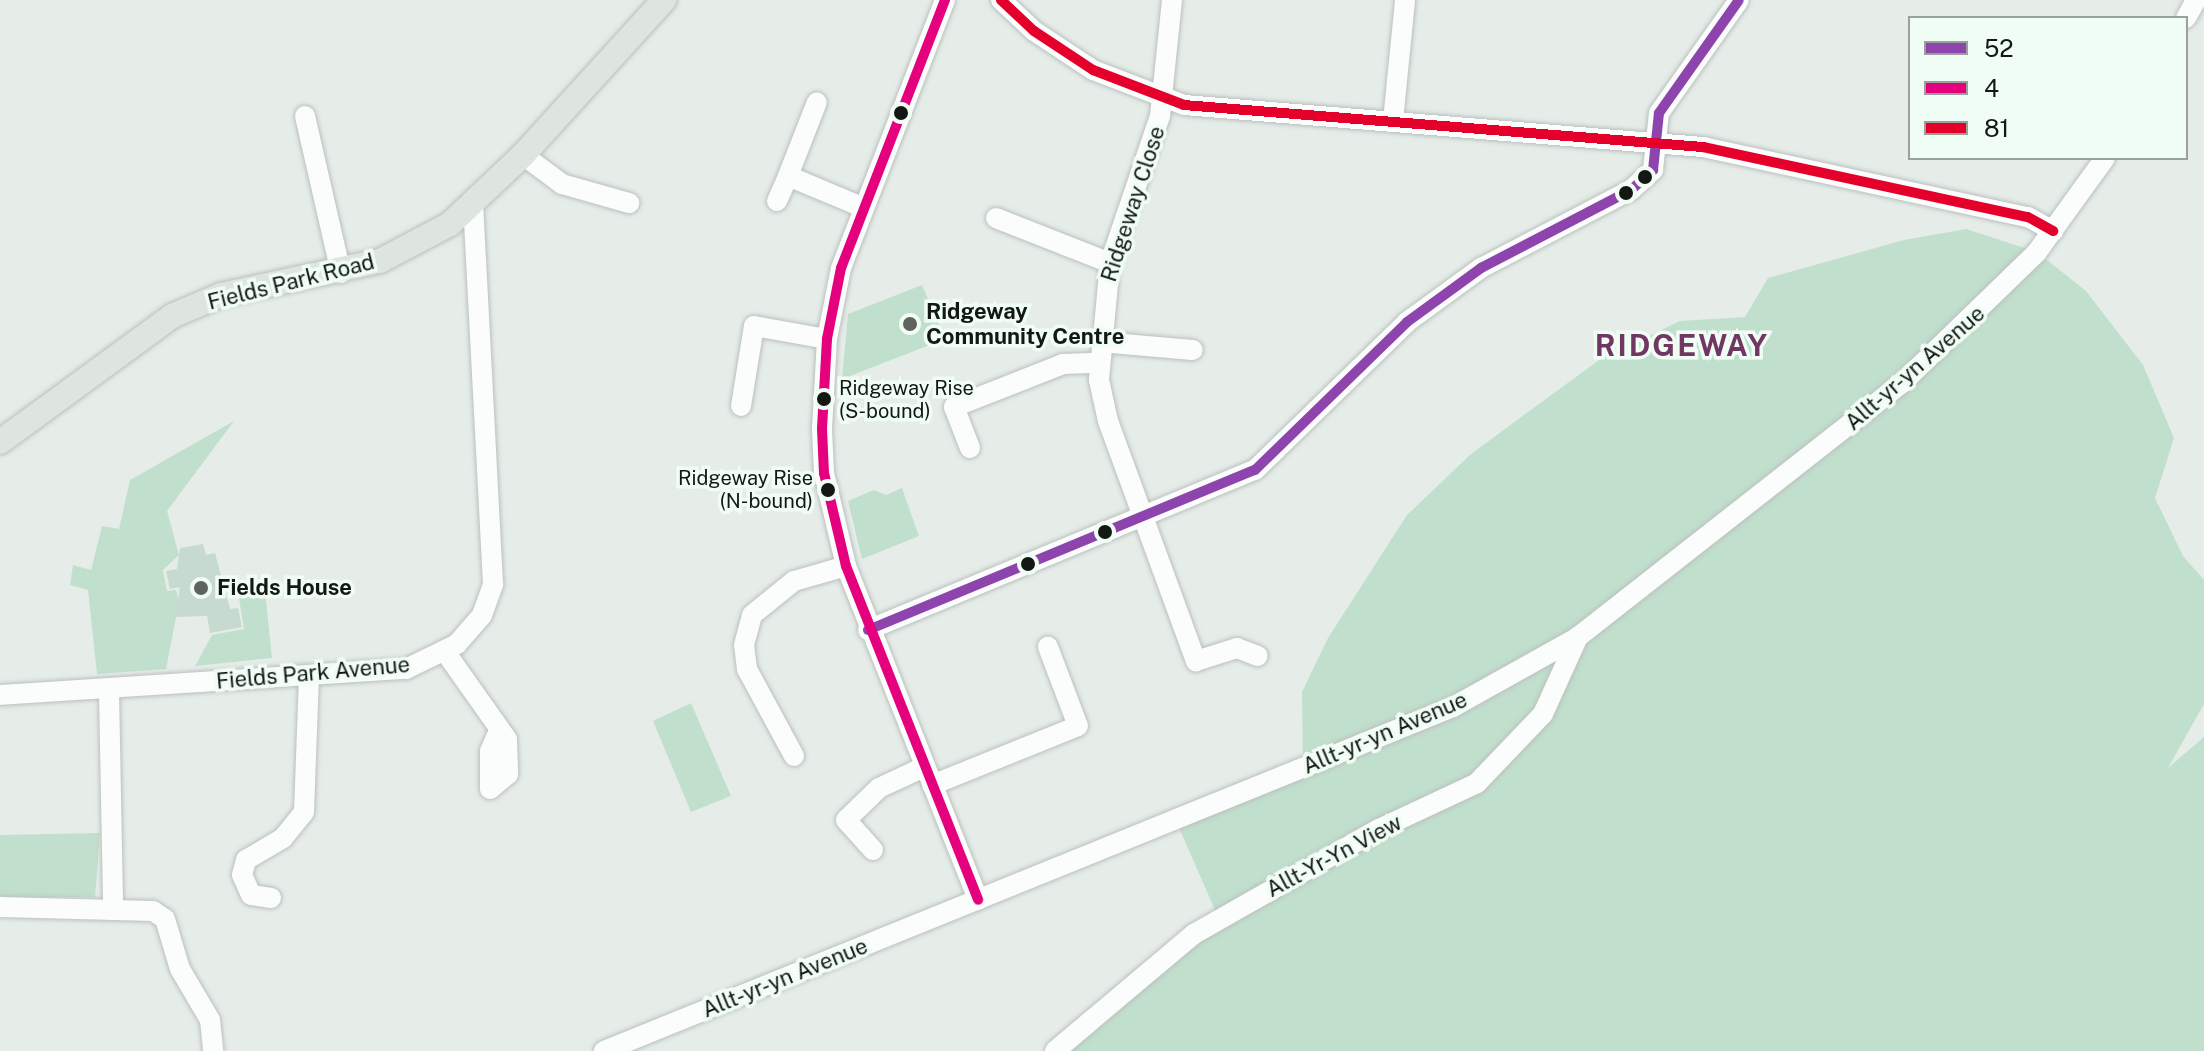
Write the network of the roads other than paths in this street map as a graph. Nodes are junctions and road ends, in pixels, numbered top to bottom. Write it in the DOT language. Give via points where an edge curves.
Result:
graph roads {
  1 [pos="664,0"];
  2 [pos="945,0"];
  3 [pos="1001,0"];
  4 [pos="1172,0"];
  5 [pos="1405,0"];
  6 [pos="1739,0"];
  7 [pos="1160,98"];
  8 [pos="817,102"];
  9 [pos="305,116"];
  10 [pos="1393,121"];
  11 [pos="1656,142"];
  12 [pos="523,155"];
  13 [pos="2104,160"];
  14 [pos="788,176"];
  15 [pos="777,201"];
  16 [pos="473,203"];
  17 [pos="629,203"];
  18 [pos="862,207"];
  19 [pos="996,218"];
  20 [pos="2053,231"];
  21 [pos="1110,263"];
  22 [pos="341,273"];
  23 [pos="827,339"];
  24 [pos="1193,350"];
  25 [pos="1099,352"];
  26 [pos="741,406"];
  27 [pos="0,442"];
  28 [pos="970,448"];
  29 [pos="1142,519"];
  30 [pos="846,566"];
  31 [pos="868,630"];
  32 [pos="1578,637"];
  33 [pos="1048,647"];
  34 [pos="446,653"];
  35 [pos="1258,656"];
  36 [pos="309,675"];
  37 [pos="109,692"];
  38 [pos="0,695"];
  39 [pos="499,731"];
  40 [pos="794,756"];
  41 [pos="928,776"];
  42 [pos="873,850"];
  43 [pos="271,898"];
  44 [pos="978,900"];
  45 [pos="0,907"];
  46 [pos="113,910"];
  47 [pos="213,1051"];
  48 [pos="604,1051"];
  49 [pos="1055,1051"];
  1 -- 12 [label="main road, Fields Park Road"];
  2 -- 18 [label="street"];
  3 -- 7 [label="street" via="1034,31 1093,70"];
  4 -- 7 [label="street, Ridgeway Close"];
  5 -- 10 [label="street"];
  6 -- 11 [label="street" via="1678,79 1659,113"];
  7 -- 10 [label="street"];
  7 -- 21 [label="street, Ridgeway Close" via="1160,116"];
  8 -- 14 [label="street"];
  9 -- 22 [label="street"];
  10 -- 11 [label="street"];
  11 -- 20 [label="street" via="2028,217"];
  11 -- 29 [label="street" via="1653,170 1631,190 1481,268 1407,322 1255,470"];
  12 -- 16 [label="main road, Fields Park Road"];
  12 -- 17 [label="street" via="562,184"];
  13 -- 20 [label="street"];
  14 -- 15 [label="street"];
  14 -- 18 [label="street"];
  16 -- 22 [label="main road, Fields Park Road" via="419,242"];
  16 -- 34 [label="street, Fields Park Avenue" via="493,584 482,615"];
  18 -- 23 [label="street"];
  19 -- 21 [label="street"];
  20 -- 32 [label="street, Allt-yr-yn Avenue" via="1991,301 1902,383"];
  21 -- 25 [label="street, Ridgeway Close"];
  22 -- 27 [label="main road, Fields Park Road" via="221,295 172,316"];
  23 -- 26 [label="street" via="754,326"];
  23 -- 30 [label="street" via="824,473"];
  24 -- 25 [label="street"];
  25 -- 28 [label="street" via="954,407"];
  25 -- 29 [label="street, Ridgeway Close" via="1108,421"];
  29 -- 31 [label="street"];
  29 -- 35 [label="street, Ridgeway Close" via="1196,661 1237,648"];
  30 -- 31 [label="street"];
  30 -- 40 [label="street" via="794,581 752,615 747,669"];
  31 -- 41 [label="street"];
  32 -- 44 [label="street, Allt-yr-yn Avenue" via="1453,707"];
  32 -- 49 [label="street, Allt-Yr-Yn View" via="1543,714 1477,783 1379,829 1194,934"];
  33 -- 41 [label="street" via="1078,726"];
  34 -- 36 [label="street, Fields Park Avenue" via="406,669"];
  34 -- 39 [label="street"];
  36 -- 37 [label="street, Fields Park Avenue"];
  36 -- 43 [label="street" via="304,812 283,838 246,860 242,875 251,895"];
  37 -- 38 [label="street, Fields Park Avenue"];
  37 -- 46 [label="street"];
  41 -- 42 [label="street" via="879,788 846,820"];
  41 -- 44 [label="street"];
  44 -- 48 [label="street, Allt-yr-yn Avenue"];
  45 -- 46 [label="street"];
  46 -- 47 [label="street" via="153,911 165,919 180,969 210,1020"];
}
